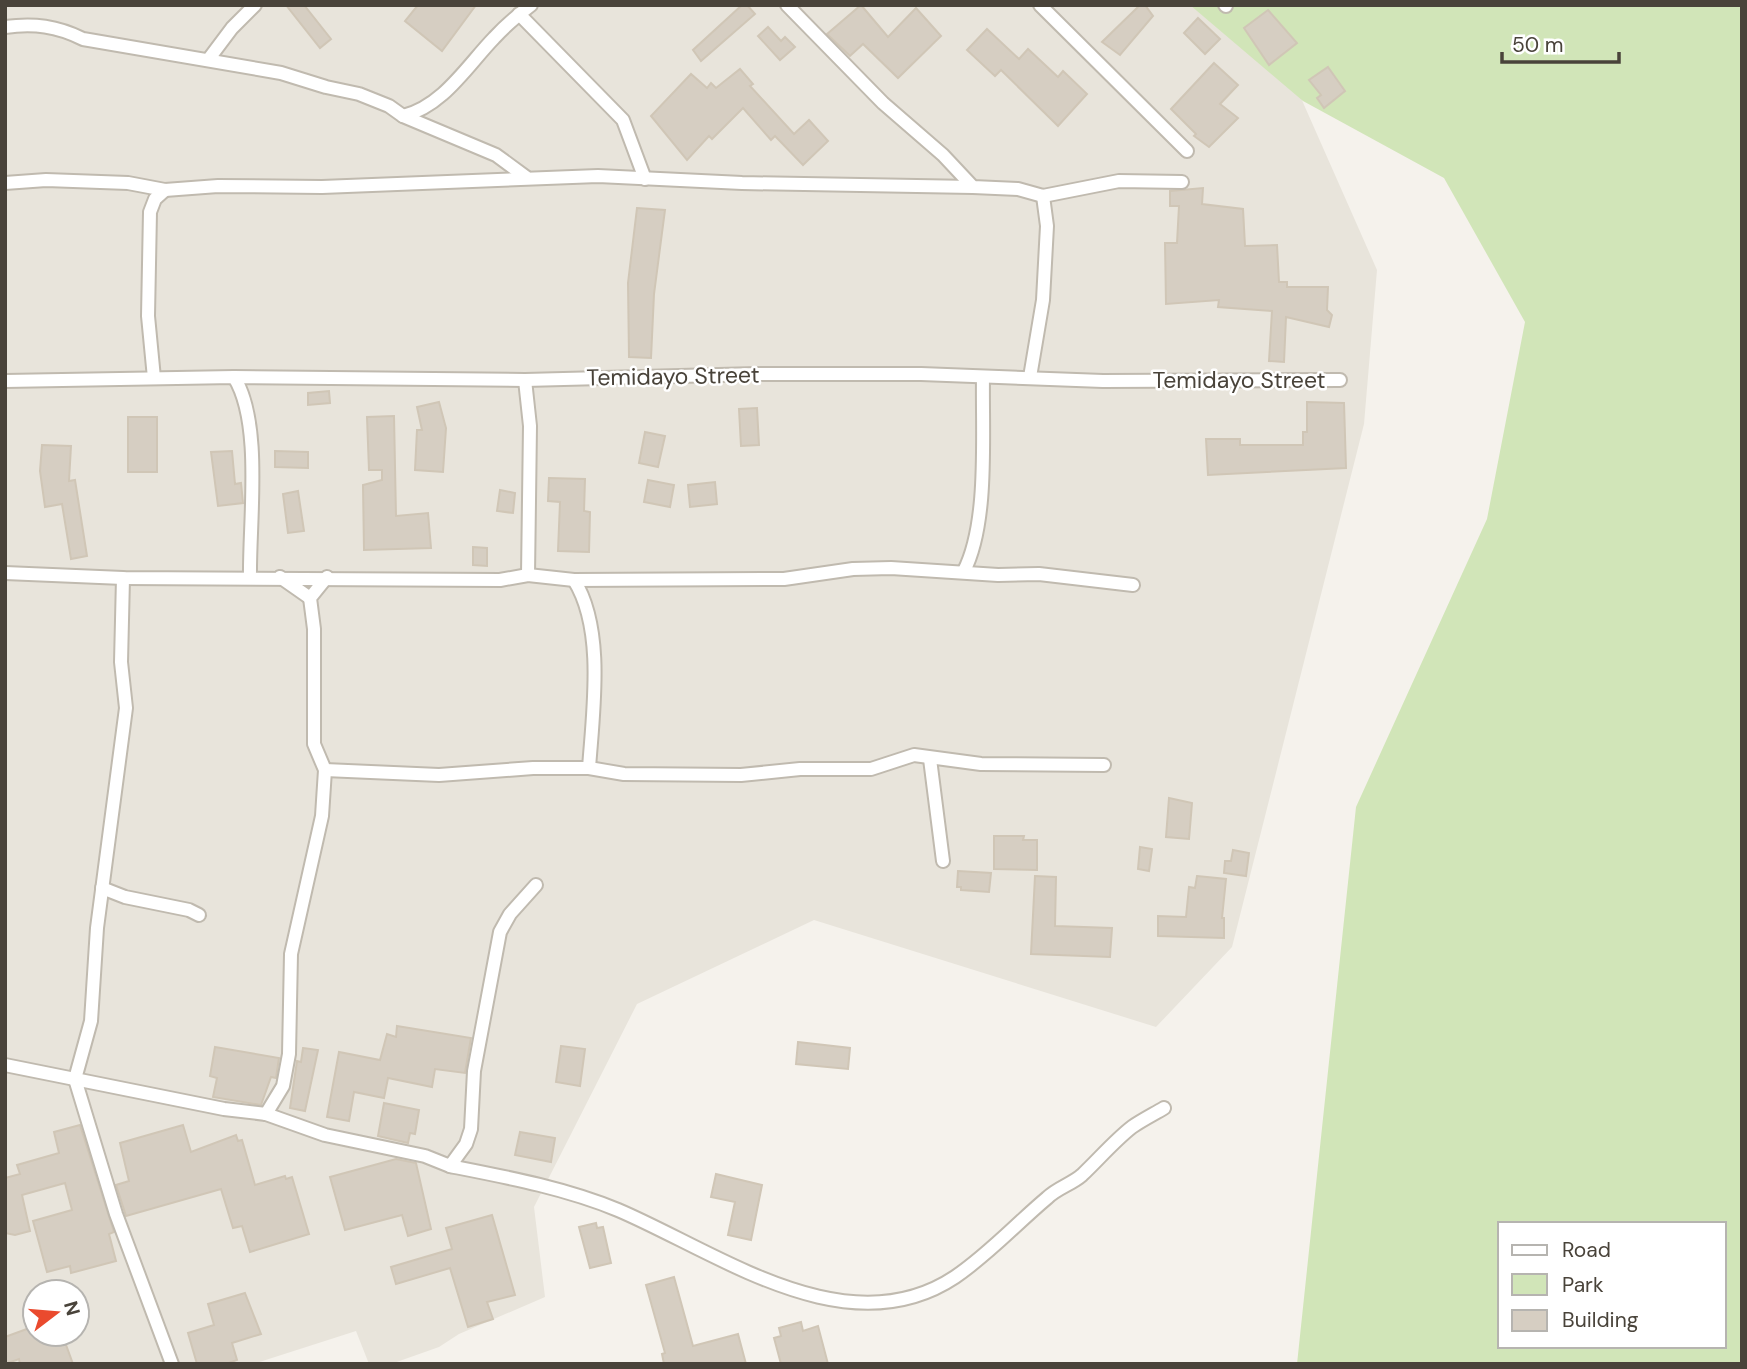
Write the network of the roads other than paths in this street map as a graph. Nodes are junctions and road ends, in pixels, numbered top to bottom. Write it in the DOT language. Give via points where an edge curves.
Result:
graph roads {
  1 [pos="255,5"];
  2 [pos="531,5"];
  3 [pos="787,5"];
  4 [pos="1040,5"];
  5 [pos="519,15"];
  6 [pos="5,27"];
  7 [pos="208,60"];
  8 [pos="403,116"];
  9 [pos="1187,151"];
  10 [pos="526,177"];
  11 [pos="645,179"];
  12 [pos="1182,181"];
  13 [pos="5,183"];
  14 [pos="973,187"];
  15 [pos="165,190"];
  16 [pos="1043,196"];
  17 [pos="154,377"];
  18 [pos="234,377"];
  19 [pos="983,377"];
  20 [pos="1030,377"];
  21 [pos="525,380"];
  22 [pos="1340,380"];
  23 [pos="5,381"];
  24 [pos="964,571"];
  25 [pos="5,573"];
  26 [pos="528,575"];
  27 [pos="250,577"];
  28 [pos="280,577"];
  29 [pos="327,577"];
  30 [pos="123,578"];
  31 [pos="574,580"];
  32 [pos="1133,585"];
  33 [pos="310,598"];
  34 [pos="930,759"];
  35 [pos="1104,765"];
  36 [pos="589,768"];
  37 [pos="326,771"];
  38 [pos="943,861"];
  39 [pos="536,885"];
  40 [pos="102,888"];
  41 [pos="199,915"];
  42 [pos="5,1065"];
  43 [pos="75,1079"];
  44 [pos="1164,1108"];
  45 [pos="266,1114"];
  46 [pos="450,1166"];
  47 [pos="173,1364"];
  1 -- 7 [label="street"];
  2 -- 5 [label="street"];
  3 -- 14 [label="street"];
  4 -- 9 [label="street"];
  5 -- 8 [label="street" via="430,104"];
  5 -- 11 [label="street" via="623,120"];
  6 -- 7 [label="street" via="43,25 83,39"];
  7 -- 8 [label="street" via="281,72 359,94"];
  8 -- 10 [label="street" via="496,155"];
  10 -- 11 [label="street"];
  10 -- 15 [label="street"];
  11 -- 14 [label="street"];
  12 -- 16 [label="street" via="1119,181"];
  13 -- 15 [label="street" via="128,183"];
  14 -- 16 [label="street" via="1018,189"];
  15 -- 17 [label="street" via="150,212 148,316"];
  16 -- 20 [label="street" via="1047,226 1043,300"];
  17 -- 18 [label="street, Temidayo Street"];
  17 -- 23 [label="street, Temidayo Street"];
  18 -- 21 [label="street, Temidayo Street"];
  18 -- 27 [label="street" via="247,404 252,471"];
  19 -- 20 [label="street, Temidayo Street"];
  19 -- 21 [label="street, Temidayo Street" via="757,374"];
  19 -- 24 [label="street" via="979,524 974,552"];
  20 -- 22 [label="street, Temidayo Street"];
  21 -- 26 [label="street" via="530,426"];
  24 -- 31 [label="street" via="878,568 784,579"];
  24 -- 32 [label="street"];
  25 -- 30 [label="street"];
  26 -- 29 [label="street" via="500,580"];
  26 -- 31 [label="street"];
  27 -- 28 [label="street"];
  27 -- 30 [label="street"];
  28 -- 29 [label="street"];
  28 -- 33 [label="street"];
  29 -- 33 [label="street"];
  30 -- 40 [label="street" via="121,662 126,708"];
  31 -- 36 [label="street" via="587,604 591,627 594,700"];
  33 -- 37 [label="street" via="314,744"];
  34 -- 35 [label="street"];
  34 -- 36 [label="street" via="914,755 871,769 741,775 624,774"];
  34 -- 38 [label="street"];
  36 -- 37 [label="street" via="439,775"];
  37 -- 45 [label="street" via="322,816 291,954 289,1054 283,1086"];
  39 -- 46 [label="street" via="500,932 474,1071 471,1129"];
  40 -- 41 [label="street"];
  40 -- 43 [label="street" via="91,1021"];
  42 -- 43 [label="street"];
  43 -- 45 [label="street"];
  43 -- 47 [label="street" via="116,1214"];
  44 -- 46 [label="street" via="1132,1127 1080,1177 1048,1196 1019,1226 954,1278 923,1293 888,1301 833,1302 752,1276 616,1209 526,1181"];
  45 -- 46 [label="street" via="325,1135 425,1156"];
}
